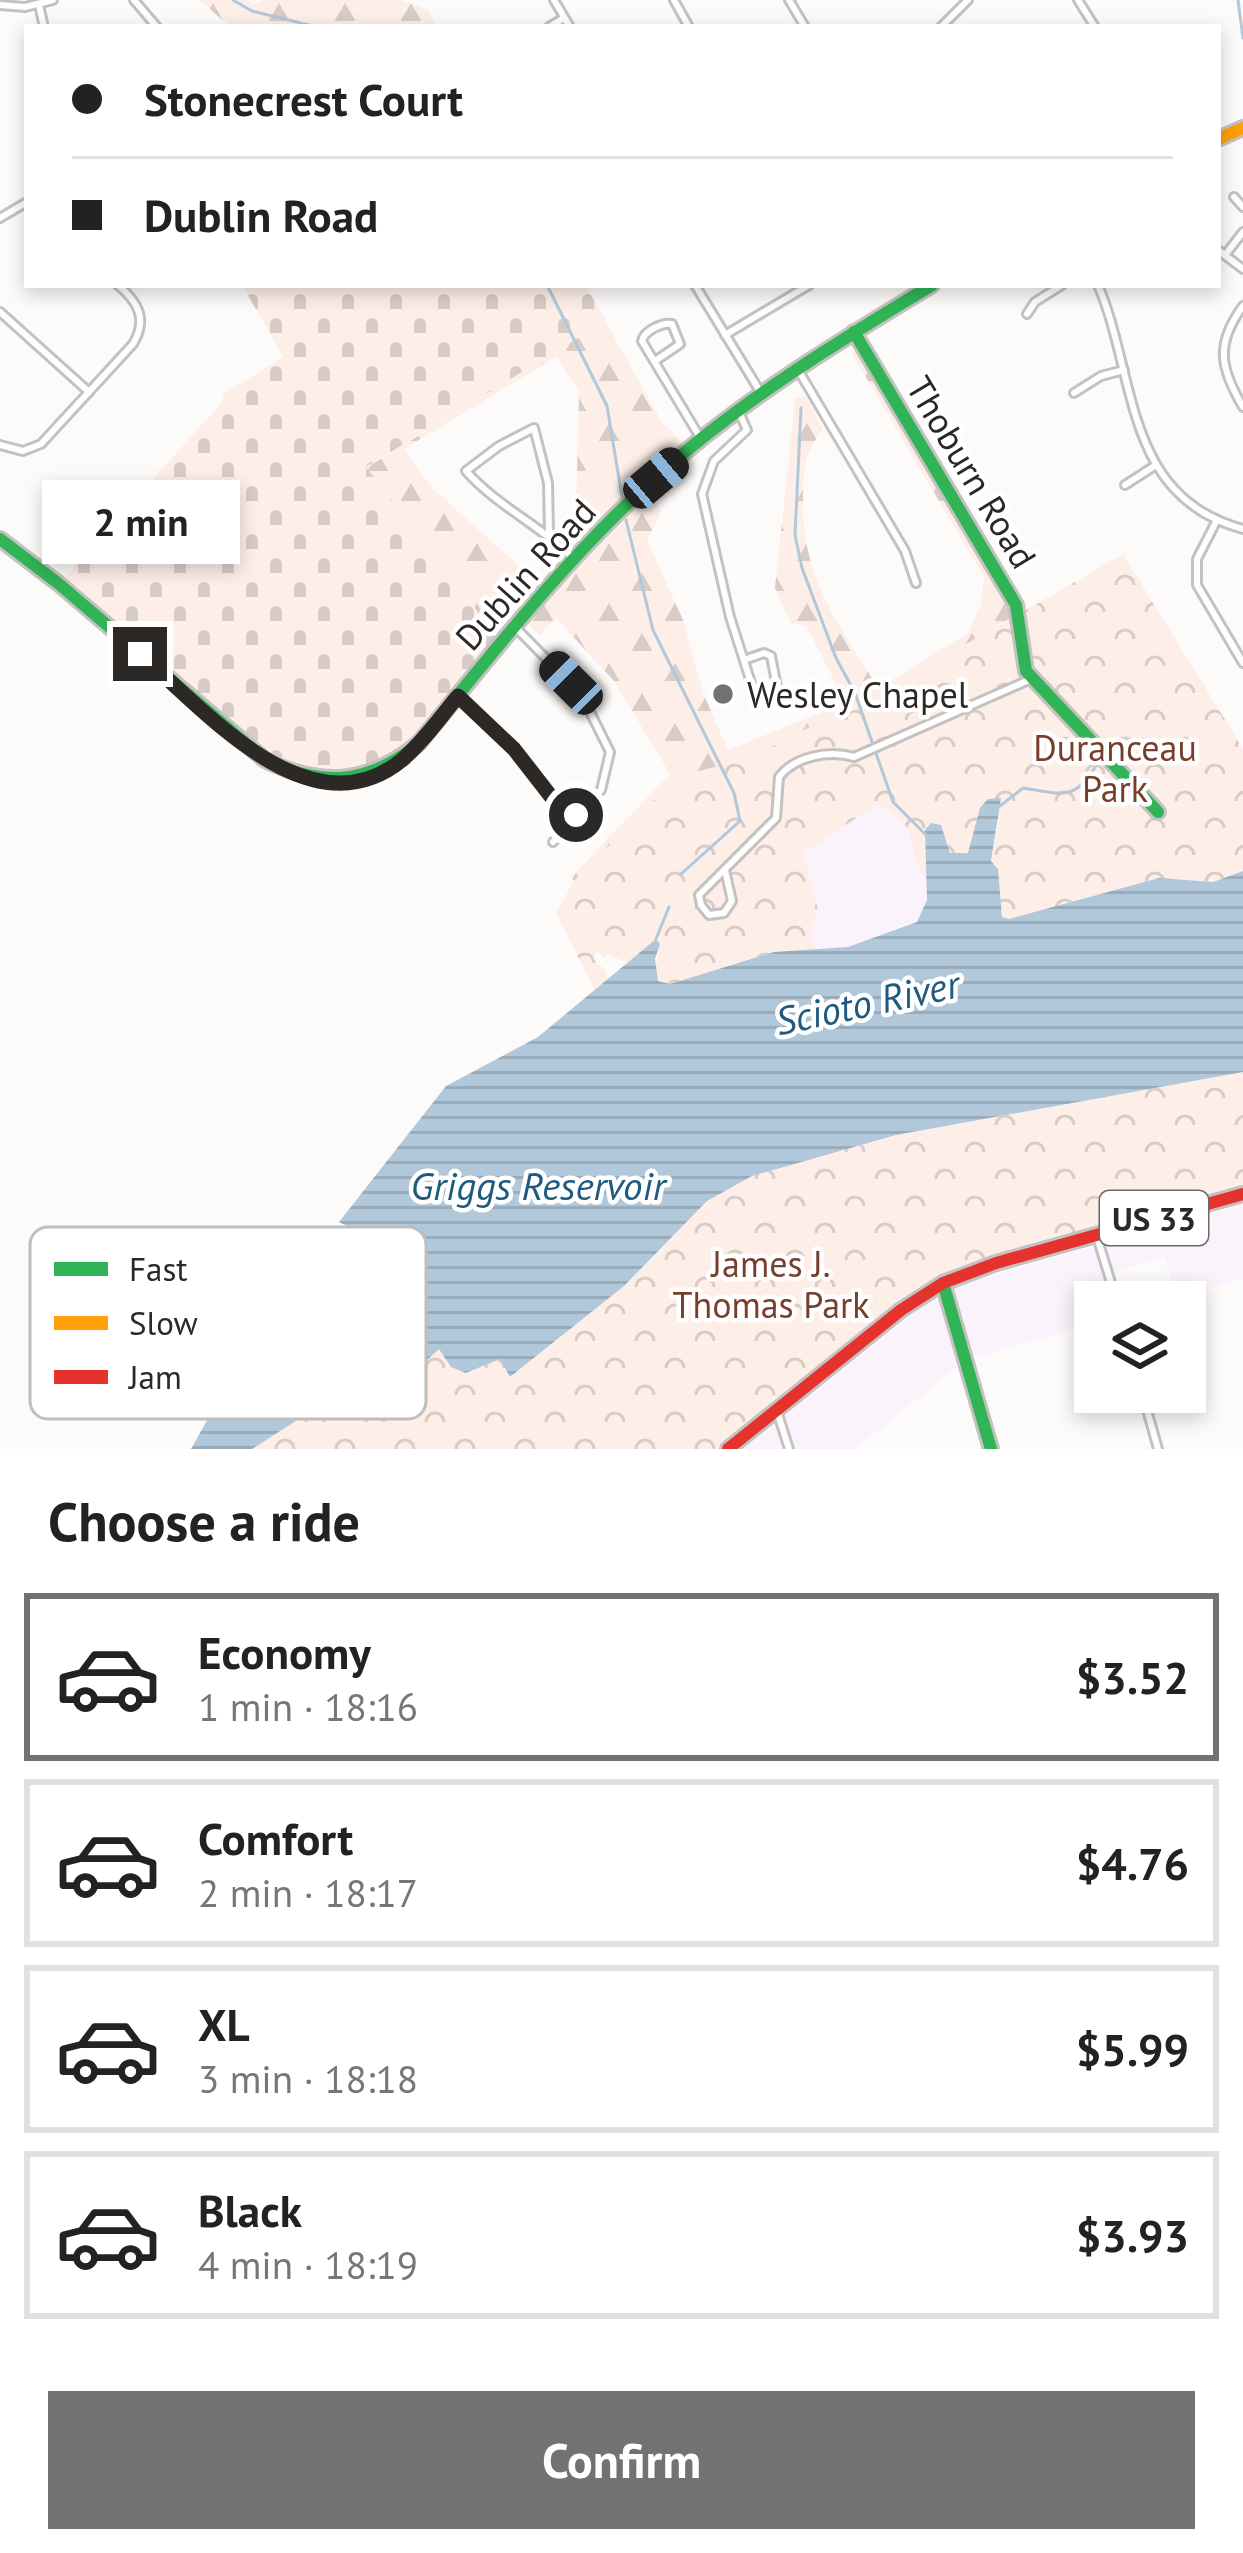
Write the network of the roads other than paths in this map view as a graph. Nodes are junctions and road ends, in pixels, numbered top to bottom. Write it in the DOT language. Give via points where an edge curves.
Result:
graph roads {
  1 [pos="53,0"];
  2 [pos="134,0"];
  3 [pos="554,0"];
  4 [pos="968,0"];
  5 [pos="0,5"];
  6 [pos="39,5"];
  7 [pos="564,18"];
  8 [pos="43,24"];
  9 [pos="155,24"];
  10 [pos="554,24"];
  11 [pos="568,24"];
  12 [pos="943,24"];
  13 [pos="1234,197"];
  14 [pos="1243,207"];
  15 [pos="1243,232"];
  16 [pos="1221,253"];
  17 [pos="1243,269"];
  18 [pos="121,288"];
  19 [pos="697,288"];
  20 [pos="804,288"];
  21 [pos="927,288"];
  22 [pos="1057,288"];
  23 [pos="1099,288"];
  24 [pos="1243,306"];
  25 [pos="0,312"];
  26 [pos="1027,314"];
  27 [pos="854,332"];
  28 [pos="725,334"];
  29 [pos="655,361"];
  30 [pos="797,368"];
  31 [pos="1124,370"];
  32 [pos="89,392"];
  33 [pos="761,393"];
  34 [pos="1074,393"];
  35 [pos="1243,407"];
  36 [pos="738,411"];
  37 [pos="701,439"];
  38 [pos="0,445"];
  39 [pos="1156,465"];
  40 [pos="1125,485"];
  41 [pos="1216,520"];
  42 [pos="1243,529"];
  43 [pos="548,533"];
  44 [pos="0,539"];
  45 [pos="573,558"];
  46 [pos="916,583"];
  47 [pos="514,627"];
  48 [pos="744,660"];
  49 [pos="1243,663"];
  50 [pos="1033,679"];
  51 [pos="458,696"];
  52 [pos="1158,812"];
  53 [pos="570,821"];
  54 [pos="553,842"];
  55 [pos="724,870"];
  56 [pos="1243,1194"];
  57 [pos="1096,1234"];
  58 [pos="1111,1281"];
  59 [pos="943,1283"];
  60 [pos="777,1411"];
  61 [pos="1148,1413"];
  62 [pos="728,1449"];
  63 [pos="789,1449"];
  64 [pos="991,1449"];
  65 [pos="1158,1449"];
  1 -- 6 [label="street"];
  2 -- 9 [label="street"];
  3 -- 7 [label="street"];
  4 -- 12 [label="street"];
  5 -- 6 [label="street"];
  6 -- 8 [label="street"];
  7 -- 10 [label="street"];
  7 -- 11 [label="street"];
  13 -- 14 [label="street"];
  15 -- 16 [label="street"];
  16 -- 17 [label="street"];
  18 -- 32 [label="street" via="135,302 140,328"];
  19 -- 28 [label="street"];
  20 -- 28 [label="street"];
  21 -- 27 [label="main road, Dublin Road"];
  22 -- 26 [label="street"];
  23 -- 31 [label="street"];
  24 -- 35 [label="street" via="1223,354"];
  25 -- 32 [label="street"];
  27 -- 30 [label="main road, Dublin Road"];
  27 -- 50 [label="main road, Thoburn Road" via="1016,605"];
  28 -- 33 [label="street"];
  29 -- 29 [label="street" via="680,344 672,324 642,338"];
  29 -- 37 [label="street"];
  30 -- 33 [label="main road, Dublin Road"];
  30 -- 46 [label="street"];
  31 -- 34 [label="street"];
  31 -- 39 [label="street" via="1137,429"];
  32 -- 38 [label="street" via="46,440 22,451"];
  33 -- 36 [label="main road, Dublin Road"];
  36 -- 37 [label="main road, Dublin Road"];
  36 -- 48 [label="street" via="747,430 713,461 702,494"];
  37 -- 45 [label="main road, Dublin Road"];
  39 -- 40 [label="street"];
  39 -- 41 [label="street"];
  41 -- 42 [label="street"];
  41 -- 49 [label="street" via="1194,572"];
  43 -- 43 [label="street" via="467,473 536,429 548,483"];
  43 -- 45 [label="street"];
  44 -- 51 [label="main road, Dublin Road" via="252,752 296,776 337,782 380,773 419,743"];
  45 -- 47 [label="main road, Dublin Road"];
  47 -- 51 [label="main road, Dublin Road"];
  47 -- 53 [label="street" via="581,694 610,752 601,790"];
  48 -- 48 [label="street" via="753,689 767,694 777,687 770,656"];
  50 -- 52 [label="main road"];
  50 -- 55 [label="street" via="854,757 814,757 784,770 776,818"];
  51 -- 53 [label="street" via="514,749"];
  53 -- 54 [label="street"];
  55 -- 55 [label="street" via="699,895 709,915 724,913 732,901"];
  56 -- 57 [label="main road, US 33"];
  57 -- 58 [label="street"];
  57 -- 59 [label="main road, US 33"];
  59 -- 60 [label="main road, US 33"];
  59 -- 64 [label="main road"];
  60 -- 62 [label="main road, US 33"];
  60 -- 63 [label="street"];
  61 -- 65 [label="street"];
}
